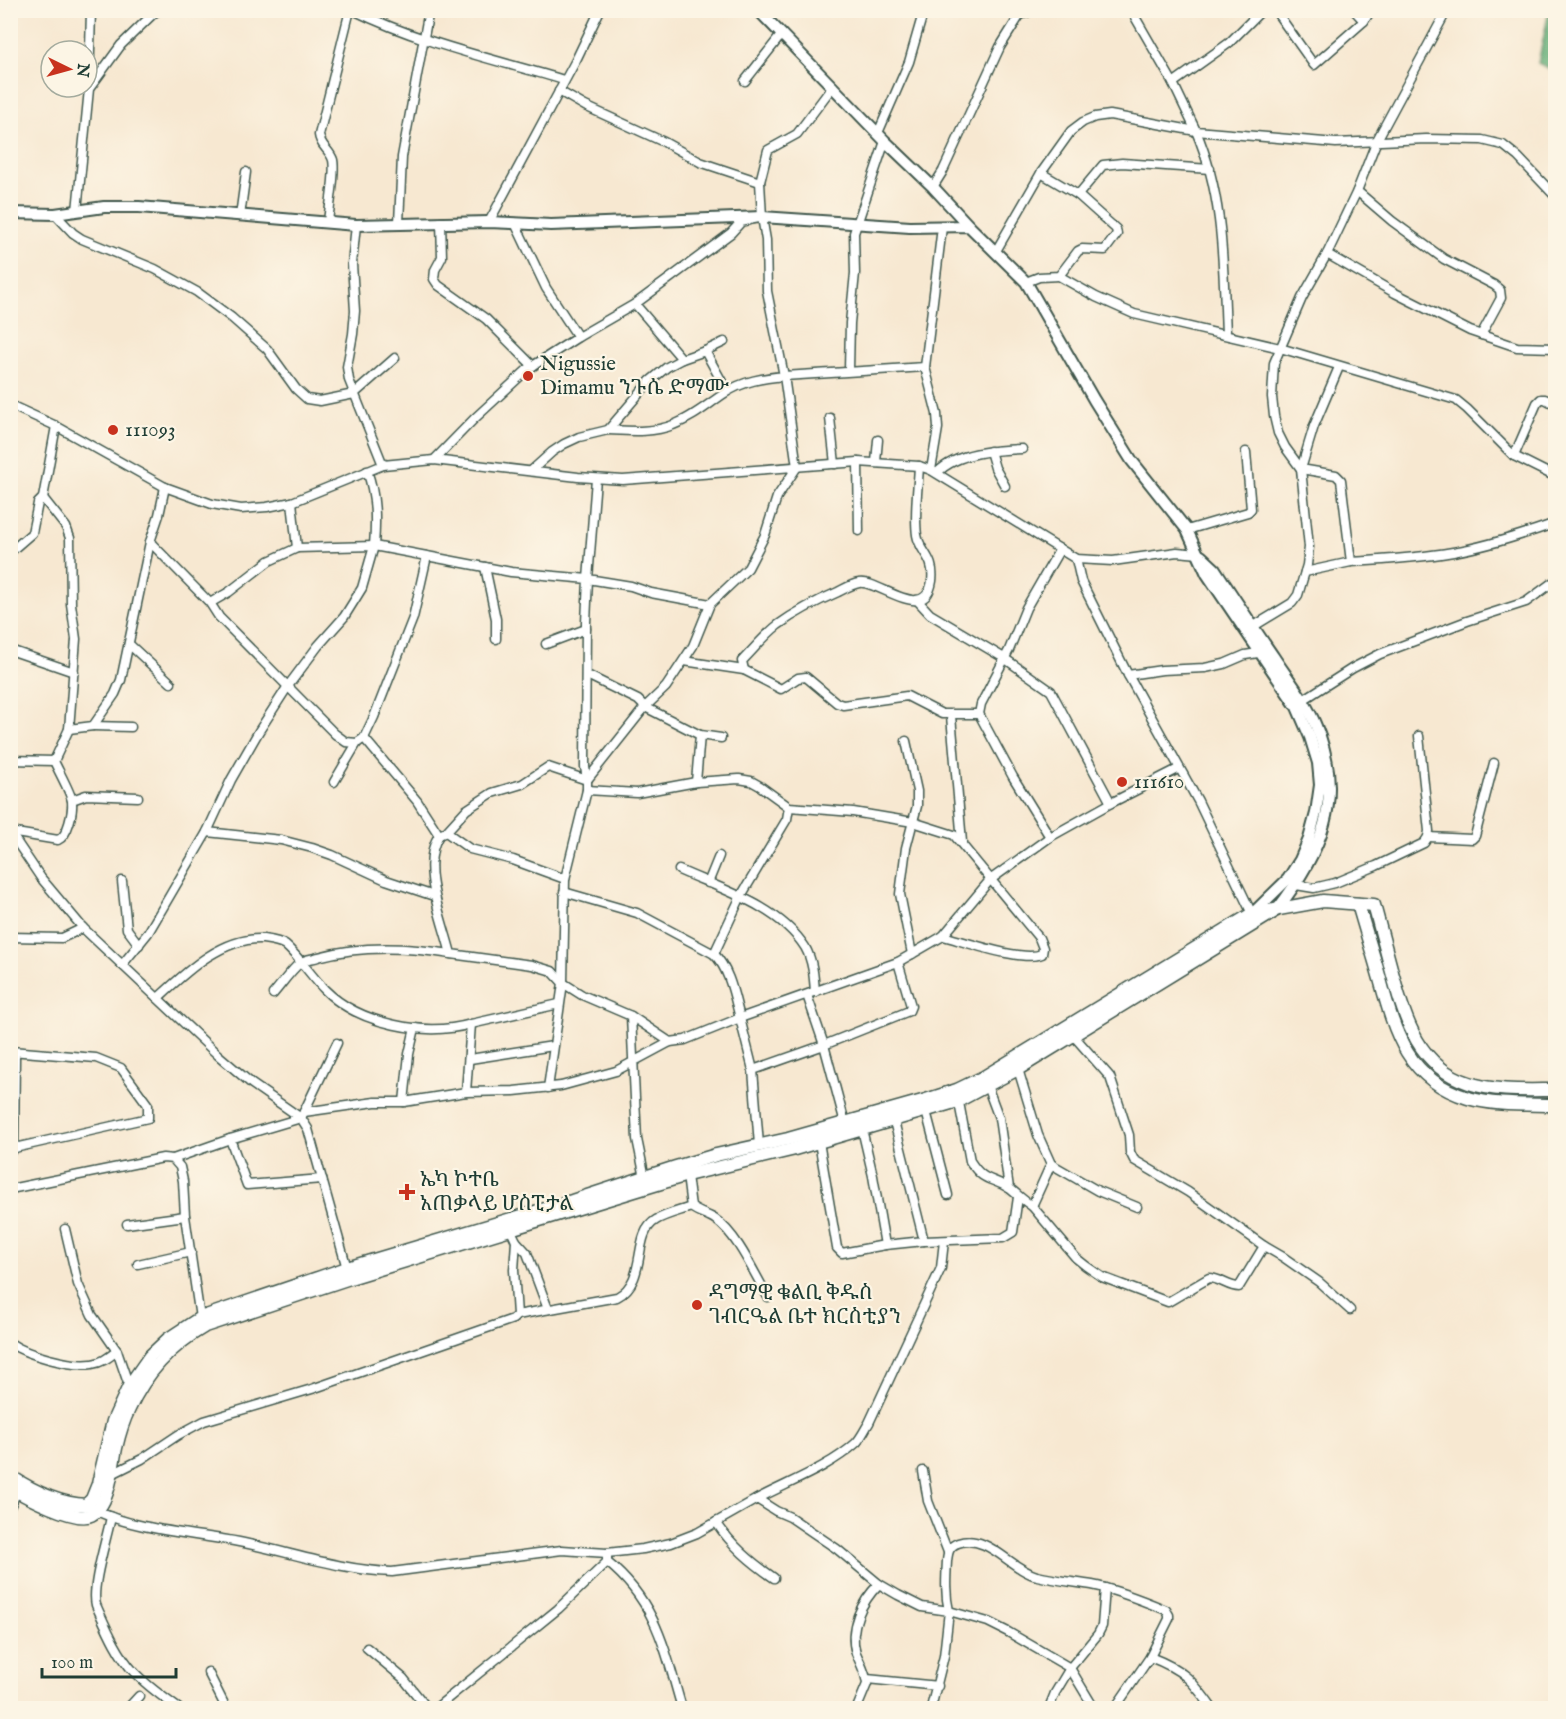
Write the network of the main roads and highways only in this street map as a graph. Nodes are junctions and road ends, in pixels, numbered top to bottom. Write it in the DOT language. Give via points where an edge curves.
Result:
graph roads {
  1 [pos="1358,904"];
  2 [pos="1276,911"];
  3 [pos="1556,1090"];
  4 [pos="957,1096"];
  5 [pos="1556,1105"];
  6 [pos="511,1231"];
  7 [pos="348,1273"];
  8 [pos="10,1476"];
  9 [pos="14,1489"];
  10 [pos="91,1508"];
  1 -- 2 [label="main road" via="1323,901"];
  1 -- 3 [label="main road" via="1374,905 1404,1017 1428,1057 1447,1073 1470,1084"];
  1 -- 5 [label="main road" via="1394,1028 1417,1067 1433,1081 1470,1099"];
  2 -- 4 [label="main road" via="1018,1069"];
  2 -- 4 [label="main road" via="1252,914"];
  4 -- 6 [label="main road" via="894,1121 687,1175"];
  4 -- 6 [label="main road" via="696,1161"];
  6 -- 7 [label="main road"];
  7 -- 10 [label="main road" via="205,1326 158,1363 123,1424 105,1495"];
  7 -- 10 [label="main road" via="200,1318 168,1339 129,1386 113,1421"];
  8 -- 10 [label="main road" via="57,1500"];
  9 -- 10 [label="main road" via="81,1517 90,1515"];
}
